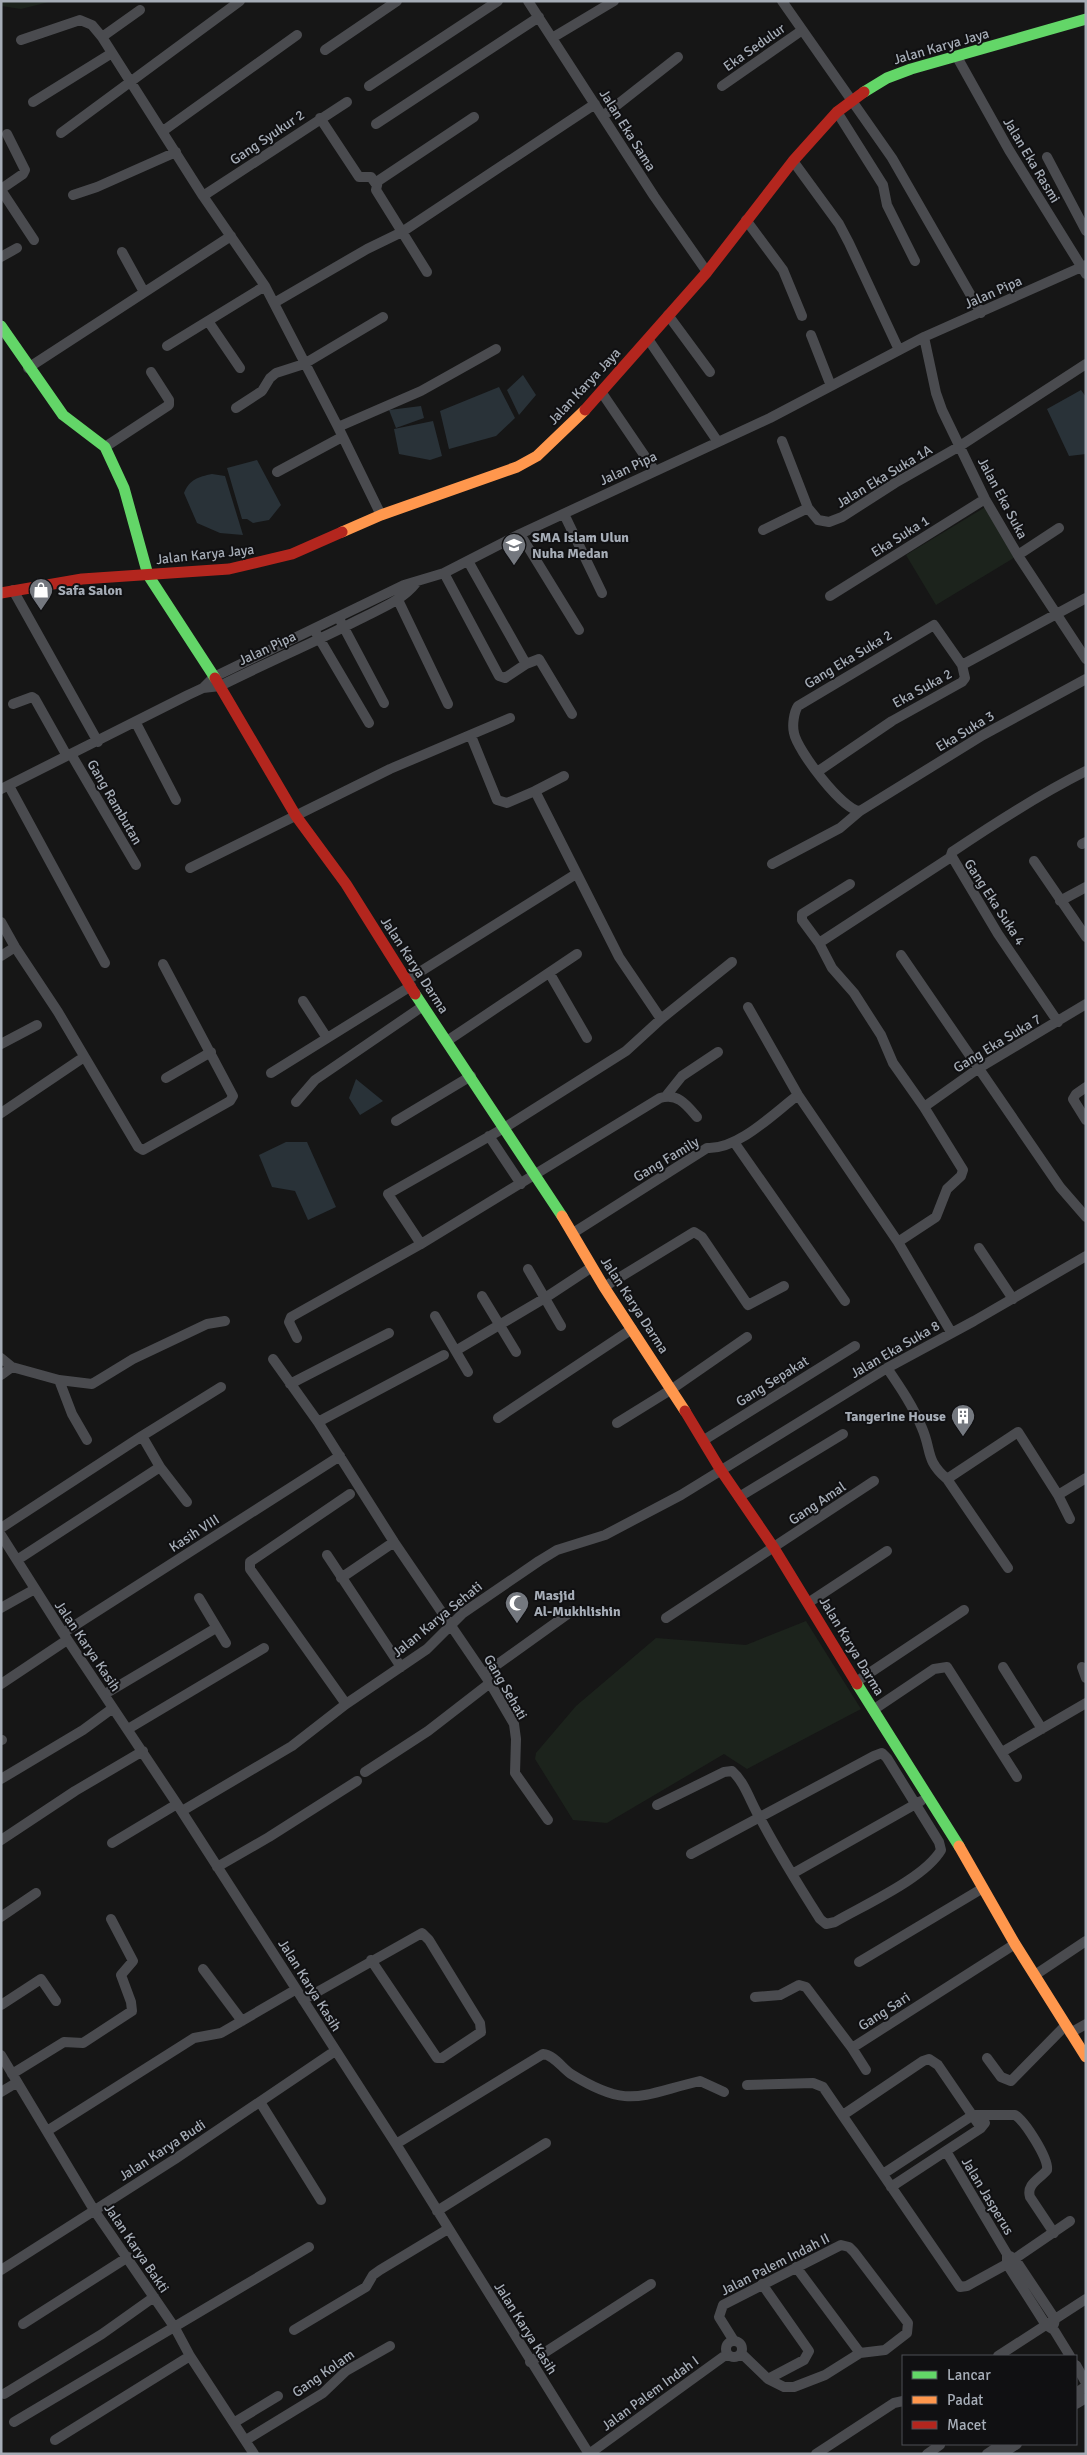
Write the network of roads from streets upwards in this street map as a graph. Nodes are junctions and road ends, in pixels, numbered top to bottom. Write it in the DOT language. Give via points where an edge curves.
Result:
graph roads {
  1 [pos="240,1"];
  2 [pos="397,1"];
  3 [pos="498,1"];
  4 [pos="528,1"];
  5 [pos="614,1"];
  6 [pos="782,1"];
  7 [pos="140,10"];
  8 [pos="539,17"];
  9 [pos="1086,19"];
  10 [pos="801,31"];
  11 [pos="298,35"];
  12 [pos="102,37"];
  13 [pos="552,38"];
  14 [pos="21,40"];
  15 [pos="325,50"];
  16 [pos="112,53"];
  17 [pos="957,57"];
  18 [pos="678,58"];
  19 [pos="130,84"];
  20 [pos="369,86"];
  21 [pos="722,86"];
  22 [pos="852,99"];
  23 [pos="33,102"];
  24 [pos="347,102"];
  25 [pos="595,104"];
  26 [pos="837,112"];
  27 [pos="603,116"];
  28 [pos="474,117"];
  29 [pos="320,118"];
  30 [pos="376,124"];
  31 [pos="163,131"];
  32 [pos="61,133"];
  33 [pos="7,134"];
  34 [pos="176,152"];
  35 [pos="1047,157"];
  36 [pos="793,161"];
  37 [pos="376,184"];
  38 [pos="1,190"];
  39 [pos="72,195"];
  40 [pos="203,196"];
  41 [pos="746,220"];
  42 [pos="1086,231"];
  43 [pos="402,232"];
  44 [pos="231,236"];
  45 [pos="34,240"];
  46 [pos="17,248"];
  47 [pos="122,252"];
  48 [pos="1,257"];
  49 [pos="915,261"];
  50 [pos="1084,269"];
  51 [pos="427,272"];
  52 [pos="706,272"];
  53 [pos="265,286"];
  54 [pos="144,292"];
  55 [pos="274,303"];
  56 [pos="981,313"];
  57 [pos="668,315"];
  58 [pos="382,316"];
  59 [pos="802,316"];
  60 [pos="208,321"];
  61 [pos="1,326"];
  62 [pos="811,335"];
  63 [pos="924,337"];
  64 [pos="648,339"];
  65 [pos="167,346"];
  66 [pos="496,349"];
  67 [pos="899,350"];
  68 [pos="304,364"];
  69 [pos="1086,364"];
  70 [pos="28,368"];
  71 [pos="240,368"];
  72 [pos="151,372"];
  73 [pos="710,372"];
  74 [pos="831,386"];
  75 [pos="602,393"];
  76 [pos="236,408"];
  77 [pos="338,427"];
  78 [pos="342,437"];
  79 [pos="782,441"];
  80 [pos="718,442"];
  81 [pos="960,446"];
  82 [pos="105,447"];
  83 [pos="655,471"];
  84 [pos="277,472"];
  85 [pos="985,499"];
  86 [pos="808,508"];
  87 [pos="564,514"];
  88 [pos="381,515"];
  89 [pos="1059,528"];
  90 [pos="763,530"];
  91 [pos="520,534"];
  92 [pos="1018,555"];
  93 [pos="468,561"];
  94 [pos="444,573"];
  95 [pos="148,575"];
  96 [pos="416,583"];
  97 [pos="5,591"];
  98 [pos="602,592"];
  99 [pos="830,596"];
  100 [pos="1086,598"];
  101 [pos="398,600"];
  102 [pos="1056,614"];
  103 [pos="339,617"];
  104 [pos="344,627"];
  105 [pos="314,629"];
  106 [pos="579,630"];
  107 [pos="319,639"];
  108 [pos="277,652"];
  109 [pos="1086,659"];
  110 [pos="526,664"];
  111 [pos="962,665"];
  112 [pos="1086,679"];
  113 [pos="217,682"];
  114 [pos="384,703"];
  115 [pos="12,704"];
  116 [pos="448,704"];
  117 [pos="572,714"];
  118 [pos="510,718"];
  119 [pos="136,722"];
  120 [pos="369,723"];
  121 [pos="471,736"];
  122 [pos="98,742"];
  123 [pos="69,755"];
  124 [pos="1086,770"];
  125 [pos="817,772"];
  126 [pos="564,776"];
  127 [pos="5,787"];
  128 [pos="535,791"];
  129 [pos="176,800"];
  130 [pos="860,811"];
  131 [pos="296,816"];
  132 [pos="951,857"];
  133 [pos="1034,861"];
  134 [pos="772,864"];
  135 [pos="136,865"];
  136 [pos="190,868"];
  137 [pos="576,874"];
  138 [pos="850,884"];
  139 [pos="1086,887"];
  140 [pos="1060,901"];
  141 [pos="1,922"];
  142 [pos="1086,937"];
  143 [pos="819,942"];
  144 [pos="15,947"];
  145 [pos="577,954"];
  146 [pos="901,955"];
  147 [pos="1,956"];
  148 [pos="732,962"];
  149 [pos="106,964"];
  150 [pos="163,964"];
  151 [pos="550,974"];
  152 [pos="409,983"];
  153 [pos="303,1001"];
  154 [pos="1086,1004"];
  155 [pos="423,1006"];
  156 [pos="748,1008"];
  157 [pos="661,1019"];
  158 [pos="1058,1022"];
  159 [pos="37,1025"];
  160 [pos="327,1038"];
  161 [pos="587,1038"];
  162 [pos="448,1041"];
  163 [pos="1,1044"];
  164 [pos="210,1052"];
  165 [pos="718,1052"];
  166 [pos="84,1057"];
  167 [pos="979,1068"];
  168 [pos="271,1072"];
  169 [pos="471,1076"];
  170 [pos="166,1078"];
  171 [pos="1086,1088"];
  172 [pos="798,1095"];
  173 [pos="666,1096"];
  174 [pos="296,1102"];
  175 [pos="924,1107"];
  176 [pos="1,1113"];
  177 [pos="697,1117"];
  178 [pos="1086,1120"];
  179 [pos="396,1121"];
  180 [pos="504,1128"];
  181 [pos="489,1136"];
  182 [pos="734,1142"];
  183 [pos="534,1176"];
  184 [pos="521,1184"];
  185 [pos="1086,1217"];
  186 [pos="572,1233"];
  187 [pos="898,1242"];
  188 [pos="421,1244"];
  189 [pos="979,1248"];
  190 [pos="1086,1256"];
  191 [pos="592,1267"];
  192 [pos="528,1269"];
  193 [pos="784,1286"];
  194 [pos="604,1287"];
  195 [pos="482,1296"];
  196 [pos="545,1298"];
  197 [pos="1013,1299"];
  198 [pos="845,1301"];
  199 [pos="435,1316"];
  200 [pos="226,1321"];
  201 [pos="500,1324"];
  202 [pos="561,1326"];
  203 [pos="632,1329"];
  204 [pos="952,1332"];
  205 [pos="389,1333"];
  206 [pos="747,1337"];
  207 [pos="297,1338"];
  208 [pos="855,1346"];
  209 [pos="456,1350"];
  210 [pos="516,1352"];
  211 [pos="444,1355"];
  212 [pos="1,1358"];
  213 [pos="273,1359"];
  214 [pos="12,1367"];
  215 [pos="887,1368"];
  216 [pos="468,1372"];
  217 [pos="1,1375"];
  218 [pos="58,1380"];
  219 [pos="290,1384"];
  220 [pos="221,1387"];
  221 [pos="672,1389"];
  222 [pos="498,1418"];
  223 [pos="318,1422"];
  224 [pos="617,1423"];
  225 [pos="843,1434"];
  226 [pos="142,1436"];
  227 [pos="87,1440"];
  228 [pos="704,1440"];
  229 [pos="340,1456"];
  230 [pos="160,1467"];
  231 [pos="720,1469"];
  232 [pos="1086,1478"];
  233 [pos="947,1479"];
  234 [pos="874,1481"];
  235 [pos="350,1494"];
  236 [pos="1058,1495"];
  237 [pos="740,1497"];
  238 [pos="187,1502"];
  239 [pos="1070,1520"];
  240 [pos="1,1528"];
  241 [pos="1,1535"];
  242 [pos="394,1542"];
  243 [pos="774,1548"];
  244 [pos="887,1551"];
  245 [pos="327,1555"];
  246 [pos="17,1560"];
  247 [pos="1008,1568"];
  248 [pos="341,1578"];
  249 [pos="35,1589"];
  250 [pos="199,1598"];
  251 [pos="808,1603"];
  252 [pos="1,1608"];
  253 [pos="964,1610"];
  254 [pos="572,1611"];
  255 [pos="666,1618"];
  256 [pos="450,1624"];
  257 [pos="216,1628"];
  258 [pos="65,1636"];
  259 [pos="226,1643"];
  260 [pos="264,1648"];
  261 [pos="401,1667"];
  262 [pos="1003,1667"];
  263 [pos="1082,1667"];
  264 [pos="484,1674"];
  265 [pos="1086,1678"];
  266 [pos="856,1682"];
  267 [pos="490,1683"];
  268 [pos="1,1684"];
  269 [pos="104,1694"];
  270 [pos="1086,1703"];
  271 [pos="346,1704"];
  272 [pos="113,1708"];
  273 [pos="873,1710"];
  274 [pos="128,1729"];
  275 [pos="1042,1729"];
  276 [pos="143,1751"];
  277 [pos="1002,1752"];
  278 [pos="365,1772"];
  279 [pos="1017,1777"];
  280 [pos="1,1779"];
  281 [pos="357,1781"];
  282 [pos="928,1796"];
  283 [pos="916,1804"];
  284 [pos="657,1805"];
  285 [pos="179,1807"];
  286 [pos="759,1818"];
  287 [pos="548,1820"];
  288 [pos="1,1840"];
  289 [pos="112,1843"];
  290 [pos="691,1854"];
  291 [pos="217,1867"];
  292 [pos="792,1874"];
  293 [pos="983,1888"];
  294 [pos="36,1893"];
  295 [pos="1,1917"];
  296 [pos="110,1919"];
  297 [pos="1086,1941"];
  298 [pos="1016,1944"];
  299 [pos="371,1960"];
  300 [pos="859,1962"];
  301 [pos="203,1969"];
  302 [pos="1035,1975"];
  303 [pos="295,1990"];
  304 [pos="755,1997"];
  305 [pos="303,2000"];
  306 [pos="56,2001"];
  307 [pos="1,2005"];
  308 [pos="242,2021"];
  309 [pos="1086,2024"];
  310 [pos="1068,2030"];
  311 [pos="852,2048"];
  312 [pos="335,2051"];
  313 [pos="1,2055"];
  314 [pos="1086,2057"];
  315 [pos="987,2058"];
  316 [pos="866,2070"];
  317 [pos="14,2078"];
  318 [pos="746,2085"];
  319 [pos="1,2092"];
  320 [pos="724,2092"];
  321 [pos="260,2102"];
  322 [pos="844,2115"];
  323 [pos="973,2116"];
  324 [pos="989,2117"];
  325 [pos="981,2128"];
  326 [pos="46,2131"];
  327 [pos="546,2143"];
  328 [pos="396,2144"];
  329 [pos="946,2151"];
  330 [pos="883,2174"];
  331 [pos="891,2187"];
  332 [pos="321,2200"];
  333 [pos="94,2210"];
  334 [pos="437,2211"];
  335 [pos="1070,2221"];
  336 [pos="448,2229"];
  337 [pos="1054,2232"];
  338 [pos="309,2247"];
  339 [pos="128,2257"];
  340 [pos="1010,2259"];
  341 [pos="796,2267"];
  342 [pos="1,2270"];
  343 [pos="651,2284"];
  344 [pos="762,2284"];
  345 [pos="154,2297"];
  346 [pos="1086,2299"];
  347 [pos="23,2324"];
  348 [pos="1052,2325"];
  349 [pos="175,2328"];
  350 [pos="294,2330"];
  351 [pos="734,2341"];
  352 [pos="390,2346"];
  353 [pos="741,2353"];
  354 [pos="860,2353"];
  355 [pos="727,2354"];
  356 [pos="1000,2355"];
  357 [pos="1069,2355"];
  358 [pos="190,2356"];
  359 [pos="530,2362"];
  360 [pos="1077,2367"];
  361 [pos="768,2380"];
  362 [pos="1086,2384"];
  363 [pos="4,2394"];
  364 [pos="278,2396"];
  365 [pos="902,2401"];
  366 [pos="14,2422"];
  367 [pos="235,2422"];
  368 [pos="55,2440"];
  369 [pos="246,2440"];
  370 [pos="1000,2445"];
  371 [pos="1016,2445"];
  372 [pos="941,2448"];
  373 [pos="254,2454"];
  374 [pos="589,2454"];
  375 [pos="816,2454"];
  376 [pos="927,2454"];
  377 [pos="987,2454"];
  378 [pos="1002,2454"];
  1 -- 19 [label="street"];
  2 -- 15 [label="street"];
  3 -- 20 [label="street"];
  4 -- 8 [label="street, Jalan Eka Sama"];
  5 -- 13 [label="street"];
  6 -- 10 [label="street"];
  7 -- 12 [label="street"];
  8 -- 13 [label="street, Jalan Eka Sama"];
  8 -- 30 [label="street"];
  9 -- 17 [label="street, Jalan Karya Jaya"];
  10 -- 21 [label="street, Eka Sedulur"];
  10 -- 22 [label="street"];
  11 -- 31 [label="street"];
  12 -- 14 [label="street" via="92,25 80,20"];
  12 -- 16 [label="street"];
  13 -- 25 [label="street, Jalan Eka Sama"];
  16 -- 19 [label="street"];
  16 -- 23 [label="street"];
  17 -- 22 [label="street, Jalan Karya Jaya" via="887,78"];
  17 -- 50 [label="street, Jalan Eka Rasmi" via="1009,150"];
  18 -- 27 [label="street"];
  19 -- 31 [label="street"];
  19 -- 32 [label="street"];
  22 -- 26 [label="street, Jalan Karya Jaya"];
  22 -- 56 [label="street" via="892,158"];
  24 -- 29 [label="street, Gang Syukur 2"];
  25 -- 27 [label="street, Jalan Eka Sama"];
  25 -- 43 [label="street"];
  26 -- 36 [label="street, Jalan Karya Jaya"];
  26 -- 49 [label="street" via="883,185 887,205"];
  27 -- 52 [label="street, Jalan Eka Sama"];
  28 -- 37 [label="street"];
  29 -- 37 [label="street" via="356,174 360,178 371,177"];
  29 -- 40 [label="street, Gang Syukur 2"];
  31 -- 34 [label="street"];
  33 -- 38 [label="street" via="25,170"];
  34 -- 39 [label="street"];
  34 -- 40 [label="street"];
  35 -- 42 [label="street"];
  36 -- 41 [label="street, Jalan Karya Jaya"];
  36 -- 67 [label="street" via="850,243"];
  37 -- 43 [label="street" via="376,190"];
  38 -- 45 [label="street"];
  40 -- 44 [label="street"];
  41 -- 52 [label="street, Jalan Karya Jaya"];
  41 -- 59 [label="street" via="783,270"];
  43 -- 51 [label="street"];
  43 -- 55 [label="street"];
  44 -- 53 [label="street"];
  44 -- 54 [label="street"];
  46 -- 48 [label="street"];
  47 -- 54 [label="street"];
  50 -- 56 [label="street, Jalan Pipa"];
  52 -- 57 [label="street, Jalan Karya Jaya"];
  53 -- 55 [label="street"];
  53 -- 60 [label="street"];
  54 -- 70 [label="street"];
  55 -- 68 [label="street"];
  56 -- 63 [label="street, Jalan Pipa"];
  57 -- 64 [label="street, Jalan Karya Jaya"];
  57 -- 73 [label="street"];
  58 -- 68 [label="street"];
  60 -- 65 [label="street"];
  60 -- 71 [label="street"];
  61 -- 70 [label="street"];
  62 -- 74 [label="street"];
  63 -- 67 [label="street, Jalan Pipa"];
  63 -- 81 [label="street, Jalan Eka Suka" via="936,393"];
  64 -- 75 [label="street, Jalan Karya Jaya"];
  64 -- 80 [label="street"];
  66 -- 77 [label="street" via="421,391"];
  67 -- 74 [label="street, Jalan Pipa"];
  68 -- 76 [label="street" via="276,373 262,391"];
  68 -- 77 [label="street"];
  69 -- 81 [label="street, Jalan Eka Suka 1A"];
  70 -- 82 [label="street" via="63,415"];
  72 -- 82 [label="street" via="169,405"];
  74 -- 80 [label="street, Jalan Pipa"];
  75 -- 83 [label="street"];
  75 -- 88 [label="street, Jalan Karya Jaya" via="537,456 517,467"];
  77 -- 78 [label="street"];
  78 -- 84 [label="street"];
  78 -- 88 [label="street"];
  79 -- 86 [label="street"];
  80 -- 83 [label="street, Jalan Pipa"];
  81 -- 85 [label="street, Jalan Eka Suka"];
  81 -- 86 [label="street, Jalan Eka Suka 1A" via="895,482 834,522 818,520"];
  82 -- 95 [label="street, Jalan Karya Darma" via="124,488"];
  83 -- 87 [label="street, Jalan Pipa"];
  85 -- 92 [label="street, Jalan Eka Suka"];
  85 -- 99 [label="street, Eka Suka 1"];
  86 -- 90 [label="street"];
  87 -- 91 [label="street, Jalan Pipa"];
  87 -- 98 [label="street"];
  88 -- 95 [label="street, Jalan Karya Jaya" via="292,554 253,565"];
  89 -- 92 [label="street"];
  91 -- 93 [label="street, Jalan Pipa"];
  91 -- 106 [label="street"];
  92 -- 102 [label="street, Jalan Eka Suka"];
  93 -- 94 [label="street, Jalan Pipa"];
  93 -- 110 [label="street"];
  94 -- 96 [label="street, Jalan Pipa"];
  94 -- 110 [label="street" via="499,676 505,678"];
  95 -- 97 [label="street, Jalan Karya Jaya" via="82,579"];
  95 -- 113 [label="street, Jalan Karya Darma"];
  96 -- 101 [label="street, Jalan Pipa"];
  96 -- 103 [label="street" via="404,585"];
  97 -- 122 [label="street"];
  100 -- 102 [label="street, Eka Suka 2"];
  101 -- 104 [label="street, Jalan Pipa"];
  101 -- 116 [label="street"];
  102 -- 109 [label="street, Jalan Eka Suka"];
  102 -- 111 [label="street, Eka Suka 2"];
  103 -- 104 [label="street"];
  103 -- 105 [label="street"];
  104 -- 107 [label="street, Jalan Pipa"];
  104 -- 114 [label="street"];
  105 -- 107 [label="street"];
  105 -- 108 [label="street"];
  107 -- 108 [label="street, Jalan Pipa"];
  107 -- 120 [label="street"];
  108 -- 113 [label="street"];
  110 -- 117 [label="street" via="539,659"];
  111 -- 125 [label="street, Eka Suka 2" via="965,678 962,682 892,720"];
  111 -- 125 [label="street, Gang Eka Suka 2" via="934,625 800,704 796,709 794,733"];
  112 -- 130 [label="street, Eka Suka 3" via="983,735"];
  113 -- 119 [label="street"];
  113 -- 131 [label="street, Jalan Karya Darma"];
  115 -- 123 [label="street, Gang Rambutan" via="32,697"];
  118 -- 121 [label="street"];
  119 -- 122 [label="street"];
  119 -- 129 [label="street"];
  121 -- 128 [label="street" via="498,800 507,803"];
  121 -- 131 [label="street" via="390,769"];
  122 -- 123 [label="street"];
  123 -- 127 [label="street"];
  123 -- 135 [label="street, Gang Rambutan"];
  124 -- 132 [label="street, Gang Eka Suka 4" via="1054,786 974,837 952,852"];
  125 -- 130 [label="street" via="849,808"];
  126 -- 128 [label="street"];
  127 -- 149 [label="street"];
  128 -- 137 [label="street"];
  130 -- 134 [label="street, Eka Suka 3" via="840,828"];
  131 -- 136 [label="street"];
  131 -- 152 [label="street, Jalan Karya Darma" via="346,884"];
  132 -- 143 [label="street"];
  132 -- 158 [label="street, Gang Eka Suka 4"];
  133 -- 140 [label="street"];
  137 -- 152 [label="street"];
  137 -- 157 [label="street" via="619,957"];
  138 -- 143 [label="street" via="802,914 802,920"];
  139 -- 140 [label="street"];
  140 -- 142 [label="street"];
  141 -- 144 [label="street"];
  143 -- 175 [label="street" via="832,968 854,993 881,1035 893,1062"];
  144 -- 147 [label="street"];
  144 -- 166 [label="street"];
  145 -- 151 [label="street"];
  146 -- 167 [label="street"];
  148 -- 157 [label="street"];
  150 -- 164 [label="street"];
  151 -- 161 [label="street"];
  151 -- 162 [label="street"];
  152 -- 155 [label="street, Jalan Karya Darma"];
  152 -- 160 [label="street"];
  153 -- 160 [label="street"];
  154 -- 158 [label="street, Gang Eka Suka 7"];
  155 -- 162 [label="street, Jalan Karya Darma"];
  155 -- 174 [label="street" via="315,1080"];
  156 -- 172 [label="street"];
  157 -- 180 [label="street" via="626,1051"];
  158 -- 167 [label="street, Gang Eka Suka 7"];
  159 -- 163 [label="street"];
  160 -- 168 [label="street"];
  162 -- 169 [label="street, Jalan Karya Darma"];
  164 -- 166 [label="street" via="232,1091 230,1101 143,1150 138,1148"];
  164 -- 170 [label="street"];
  165 -- 173 [label="street" via="682,1076"];
  166 -- 176 [label="street"];
  167 -- 175 [label="street, Gang Eka Suka 7"];
  167 -- 185 [label="street" via="1060,1187"];
  169 -- 179 [label="street"];
  169 -- 180 [label="street, Jalan Karya Darma"];
  171 -- 178 [label="street" via="1074,1099"];
  172 -- 182 [label="street, Gang Family"];
  172 -- 187 [label="street"];
  173 -- 177 [label="street" via="682,1099"];
  173 -- 183 [label="street"];
  175 -- 187 [label="street" via="961,1165 962,1175 947,1189 936,1217"];
  180 -- 181 [label="street"];
  180 -- 183 [label="street, Jalan Karya Darma"];
  181 -- 184 [label="street"];
  181 -- 188 [label="street" via="388,1194"];
  182 -- 186 [label="street, Gang Family" via="707,1148"];
  182 -- 198 [label="street"];
  183 -- 184 [label="street"];
  183 -- 186 [label="street, Jalan Karya Darma"];
  184 -- 188 [label="street"];
  186 -- 191 [label="street, Jalan Karya Darma"];
  187 -- 204 [label="street"];
  188 -- 207 [label="street" via="291,1317 289,1322"];
  189 -- 197 [label="street"];
  190 -- 197 [label="street, Jalan Eka Suka 8"];
  191 -- 194 [label="street, Jalan Karya Darma"];
  191 -- 196 [label="street"];
  192 -- 196 [label="street"];
  193 -- 194 [label="street" via="748,1305 702,1237 694,1232"];
  194 -- 203 [label="street, Jalan Karya Darma"];
  195 -- 201 [label="street"];
  196 -- 201 [label="street"];
  196 -- 202 [label="street"];
  197 -- 204 [label="street, Jalan Eka Suka 8"];
  199 -- 209 [label="street"];
  200 -- 218 [label="street" via="207,1324 132,1359 92,1384"];
  201 -- 209 [label="street"];
  201 -- 210 [label="street"];
  203 -- 221 [label="street, Jalan Karya Darma"];
  203 -- 222 [label="street"];
  204 -- 215 [label="street, Jalan Eka Suka 8"];
  205 -- 219 [label="street"];
  206 -- 221 [label="street"];
  208 -- 228 [label="street, Gang Sepakat"];
  209 -- 216 [label="street"];
  211 -- 223 [label="street"];
  212 -- 214 [label="street"];
  213 -- 219 [label="street, Gang Sehati"];
  214 -- 217 [label="street"];
  214 -- 218 [label="street"];
  215 -- 231 [label="street, Jalan Eka Suka 8"];
  215 -- 233 [label="street" via="923,1428 931,1460"];
  218 -- 227 [label="street"];
  219 -- 223 [label="street, Gang Sehati"];
  220 -- 226 [label="street"];
  221 -- 224 [label="street"];
  221 -- 228 [label="street, Jalan Karya Darma"];
  223 -- 229 [label="street, Gang Sehati"];
  225 -- 237 [label="street"];
  226 -- 230 [label="street"];
  226 -- 240 [label="street"];
  228 -- 231 [label="street, Jalan Karya Darma"];
  229 -- 242 [label="street, Gang Sehati"];
  229 -- 258 [label="street, Kasih VIII"];
  230 -- 238 [label="street"];
  230 -- 246 [label="street"];
  231 -- 237 [label="street, Jalan Karya Darma"];
  231 -- 256 [label="street, Jalan Karya Sehati" via="681,1495 605,1536 557,1550 490,1593"];
  232 -- 236 [label="street"];
  233 -- 236 [label="street" via="1018,1432"];
  233 -- 247 [label="street"];
  234 -- 243 [label="street, Gang Amal"];
  235 -- 271 [label="street" via="250,1562 250,1569"];
  236 -- 239 [label="street"];
  237 -- 243 [label="street, Jalan Karya Darma"];
  241 -- 246 [label="street, Jalan Karya Kasih"];
  242 -- 248 [label="street"];
  242 -- 256 [label="street, Gang Sehati"];
  243 -- 251 [label="street, Jalan Karya Darma"];
  243 -- 255 [label="street, Gang Amal"];
  244 -- 251 [label="street"];
  245 -- 248 [label="street"];
  246 -- 249 [label="street, Jalan Karya Kasih"];
  248 -- 261 [label="street"];
  249 -- 252 [label="street"];
  249 -- 258 [label="street, Jalan Karya Kasih"];
  250 -- 257 [label="street"];
  251 -- 266 [label="street, Jalan Karya Darma"];
  253 -- 266 [label="street"];
  254 -- 264 [label="street"];
  256 -- 261 [label="street, Jalan Karya Sehati" via="427,1649"];
  256 -- 264 [label="street, Gang Sehati"];
  257 -- 259 [label="street"];
  257 -- 269 [label="street"];
  258 -- 268 [label="street, Kasih VIII"];
  258 -- 269 [label="street, Jalan Karya Kasih"];
  260 -- 274 [label="street"];
  261 -- 271 [label="street, Jalan Karya Sehati"];
  262 -- 275 [label="street"];
  263 -- 265 [label="street"];
  264 -- 267 [label="street, Gang Sehati"];
  266 -- 273 [label="street, Jalan Karya Darma"];
  267 -- 278 [label="street" via="428,1731"];
  267 -- 287 [label="street, Gang Sehati" via="514,1724 515,1773"];
  269 -- 272 [label="street, Jalan Karya Kasih"];
  270 -- 275 [label="street"];
  271 -- 285 [label="street, Jalan Karya Sehati" via="292,1746"];
  272 -- 274 [label="street, Jalan Karya Kasih"];
  272 -- 280 [label="street" via="83,1730"];
  273 -- 277 [label="street" via="934,1669 947,1667"];
  273 -- 282 [label="street, Jalan Karya Darma"];
  274 -- 276 [label="street, Jalan Karya Kasih"];
  275 -- 277 [label="street"];
  276 -- 285 [label="street, Jalan Karya Kasih"];
  276 -- 288 [label="street"];
  277 -- 279 [label="street"];
  281 -- 291 [label="street"];
  282 -- 283 [label="street"];
  282 -- 293 [label="street, Jalan Karya Darma"];
  283 -- 286 [label="street" via="887,1758 880,1754"];
  283 -- 292 [label="street"];
  283 -- 292 [label="street" via="941,1850 910,1879 835,1922 826,1924 820,1919"];
  284 -- 286 [label="street" via="730,1770 738,1778"];
  285 -- 289 [label="street, Jalan Karya Sehati"];
  285 -- 291 [label="street, Jalan Karya Kasih"];
  286 -- 290 [label="street"];
  286 -- 292 [label="street"];
  291 -- 303 [label="street, Jalan Karya Kasih"];
  293 -- 298 [label="street, Jalan Karya Darma"];
  293 -- 300 [label="street"];
  294 -- 295 [label="street"];
  296 -- 317 [label="street" via="133,1961 121,1975 131,2002 130,2013 83,2043 60,2043"];
  297 -- 302 [label="street"];
  298 -- 302 [label="street, Jalan Karya Darma"];
  298 -- 311 [label="street, Gang Sari"];
  299 -- 299 [label="street" via="437,2058 442,2058 480,2032 480,2023 426,1935 420,1934"];
  299 -- 305 [label="street"];
  301 -- 308 [label="street"];
  302 -- 310 [label="street, Jalan Karya Darma"];
  303 -- 305 [label="street, Jalan Karya Kasih"];
  303 -- 308 [label="street"];
  304 -- 311 [label="street, Gang Sari" via="772,1997 795,1986 803,1986"];
  305 -- 312 [label="street, Jalan Karya Kasih"];
  306 -- 307 [label="street" via="41,1978"];
  308 -- 326 [label="street" via="218,2034 194,2038"];
  309 -- 310 [label="street"];
  310 -- 314 [label="street, Jalan Karya Darma"];
  310 -- 315 [label="street" via="1011,2081 1001,2077"];
  311 -- 316 [label="street"];
  312 -- 321 [label="street, Jalan Karya Budi"];
  312 -- 328 [label="street, Jalan Karya Kasih"];
  313 -- 317 [label="street, Jalan Karya Bakti"];
  317 -- 319 [label="street"];
  317 -- 326 [label="street, Jalan Karya Bakti"];
  318 -- 322 [label="street" via="818,2084"];
  320 -- 328 [label="street" via="700,2081 666,2092 624,2098 590,2085 543,2054"];
  321 -- 332 [label="street"];
  321 -- 333 [label="street, Jalan Karya Budi"];
  322 -- 323 [label="street" via="929,2059 938,2065"];
  322 -- 330 [label="street"];
  323 -- 324 [label="street"];
  323 -- 325 [label="street"];
  323 -- 330 [label="street"];
  324 -- 325 [label="street"];
  324 -- 337 [label="street" via="1007,2114 1018,2117 1047,2162 1047,2170 1028,2191"];
  325 -- 329 [label="street"];
  326 -- 333 [label="street, Jalan Karya Bakti"];
  327 -- 334 [label="street"];
  328 -- 334 [label="street, Jalan Karya Kasih"];
  329 -- 331 [label="street"];
  329 -- 340 [label="street, Jalan Jasperus"];
  330 -- 331 [label="street"];
  331 -- 340 [label="street" via="958,2286 967,2286"];
  333 -- 339 [label="street, Jalan Karya Bakti"];
  333 -- 342 [label="street, Jalan Karya Budi"];
  334 -- 336 [label="street, Jalan Karya Kasih"];
  335 -- 337 [label="street"];
  336 -- 350 [label="street" via="380,2270 366,2286"];
  336 -- 359 [label="street, Jalan Karya Kasih"];
  337 -- 340 [label="street"];
  338 -- 349 [label="street"];
  339 -- 345 [label="street, Jalan Karya Bakti"];
  339 -- 347 [label="street"];
  340 -- 348 [label="street, Jalan Jasperus"];
  341 -- 344 [label="street, Jalan Palem Indah II"];
  341 -- 354 [label="street"];
  341 -- 354 [label="street, Jalan Palem Indah II" via="841,2245 847,2246 905,2318 908,2329 898,2341 877,2352"];
  343 -- 359 [label="street"];
  344 -- 351 [label="street, Jalan Palem Indah II" via="720,2309 719,2317"];
  344 -- 361 [label="street" via="809,2351 804,2360"];
  345 -- 349 [label="street, Jalan Karya Bakti"];
  345 -- 363 [label="street" via="102,2334"];
  346 -- 348 [label="street"];
  348 -- 356 [label="street"];
  348 -- 357 [label="street, Jalan Jasperus"];
  349 -- 358 [label="street, Jalan Karya Bakti"];
  349 -- 366 [label="street"];
  351 -- 353 [label="street" via="741,2345"];
  351 -- 355 [label="street" via="727,2344"];
  352 -- 369 [label="street, Gang Kolam" via="346,2372 323,2393"];
  353 -- 355 [label="street" via="736,2358"];
  353 -- 361 [label="street, Jalan Palem Indah II"];
  354 -- 361 [label="street, Jalan Palem Indah II" via="800,2386 784,2387"];
  355 -- 374 [label="street, Jalan Palem Indah I"];
  358 -- 367 [label="street, Jalan Karya Bakti"];
  358 -- 368 [label="street"];
  359 -- 374 [label="street, Jalan Karya Kasih"];
  360 -- 362 [label="street"];
  364 -- 367 [label="street"];
  365 -- 375 [label="street" via="894,2403"];
  367 -- 369 [label="street, Jalan Karya Bakti"];
  369 -- 373 [label="street, Jalan Karya Bakti"];
  370 -- 377 [label="street"];
  371 -- 378 [label="street"];
  372 -- 376 [label="street"];
}
